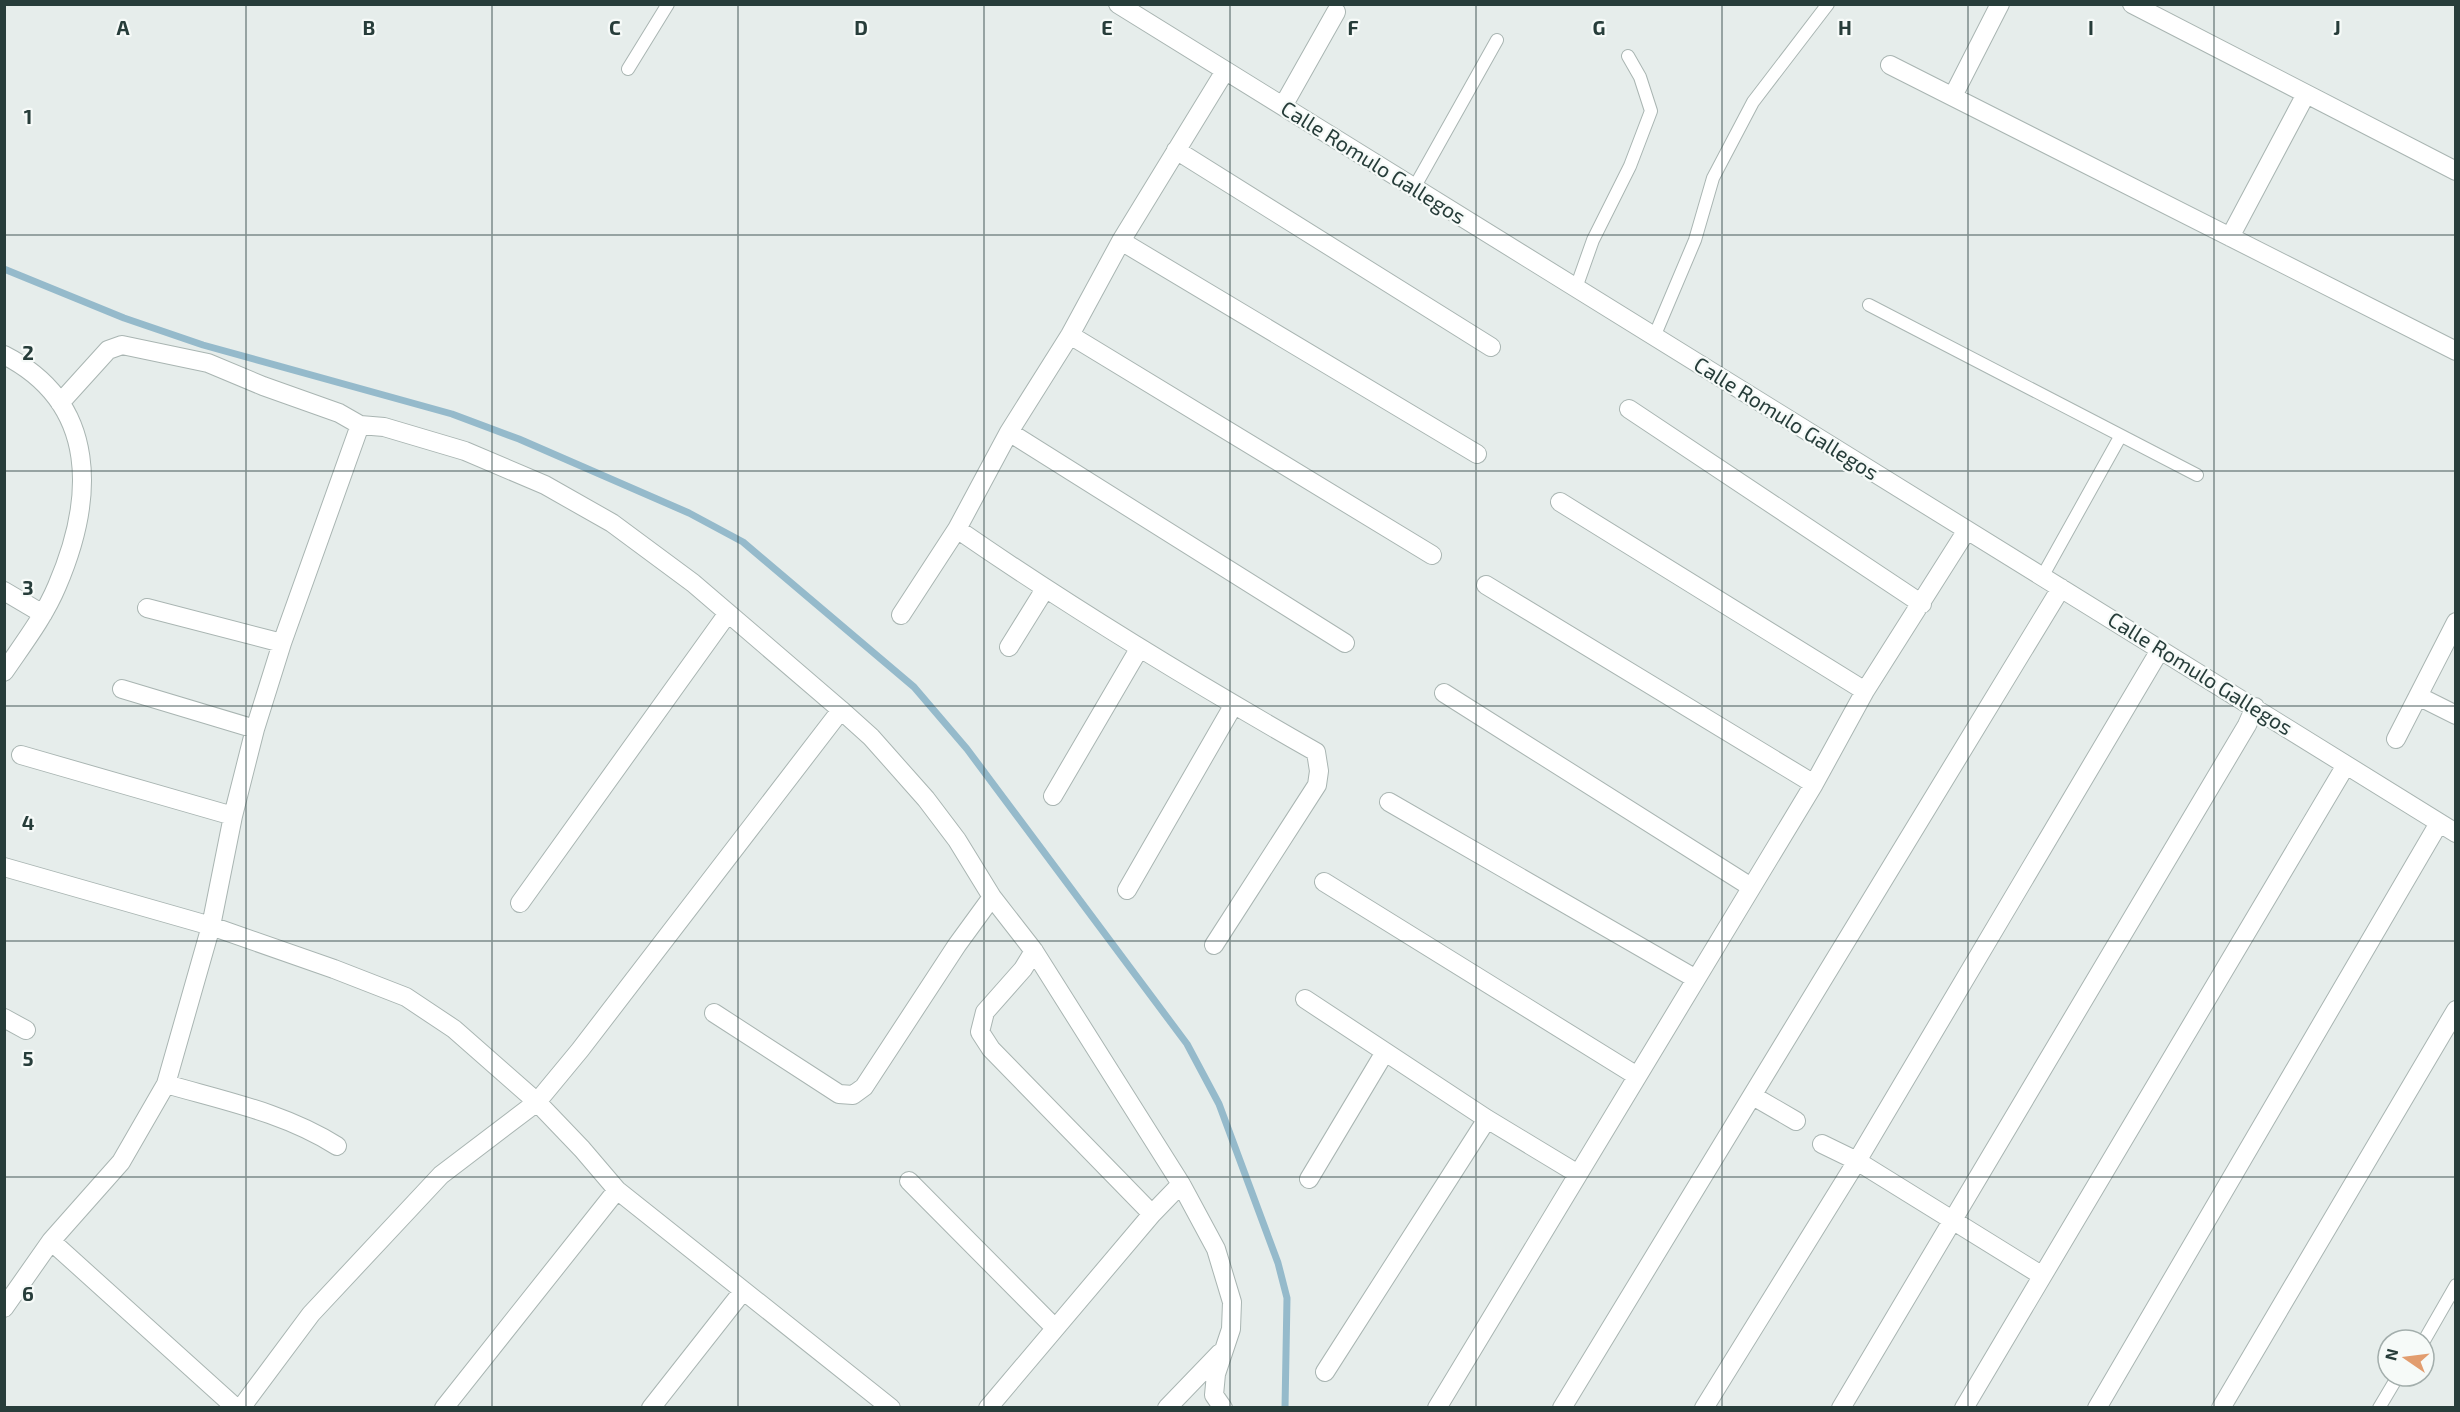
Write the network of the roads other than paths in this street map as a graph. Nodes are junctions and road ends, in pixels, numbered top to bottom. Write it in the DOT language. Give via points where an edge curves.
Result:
graph roads {
  1 [pos="668,4"];
  2 [pos="1118,4"];
  3 [pos="1828,4"];
  4 [pos="2000,4"];
  5 [pos="2132,4"];
  6 [pos="1333,7"];
  7 [pos="1497,40"];
  8 [pos="1628,56"];
  9 [pos="1890,65"];
  10 [pos="628,69"];
  11 [pos="1225,71"];
  12 [pos="2306,94"];
  13 [pos="1953,96"];
  14 [pos="1283,106"];
  15 [pos="1176,150"];
  16 [pos="2456,171"];
  17 [pos="1414,188"];
  18 [pos="2230,237"];
  19 [pos="1121,241"];
  20 [pos="1576,288"];
  21 [pos="1869,305"];
  22 [pos="1070,335"];
  23 [pos="1654,337"];
  24 [pos="1491,347"];
  25 [pos="2456,351"];
  26 [pos="4,355"];
  27 [pos="60,403"];
  28 [pos="1629,409"];
  29 [pos="360,425"];
  30 [pos="1009,432"];
  31 [pos="2120,437"];
  32 [pos="1477,454"];
  33 [pos="2197,475"];
  34 [pos="1560,502"];
  35 [pos="957,529"];
  36 [pos="1967,530"];
  37 [pos="1432,555"];
  38 [pos="2042,577"];
  39 [pos="1486,585"];
  40 [pos="2061,588"];
  41 [pos="1044,589"];
  42 [pos="4,591"];
  43 [pos="1922,604"];
  44 [pos="147,608"];
  45 [pos="728,613"];
  46 [pos="43,614"];
  47 [pos="901,615"];
  48 [pos="2456,622"];
  49 [pos="282,643"];
  50 [pos="1345,643"];
  51 [pos="1009,647"];
  52 [pos="1139,649"];
  53 [pos="2160,650"];
  54 [pos="4,672"];
  55 [pos="122,688"];
  56 [pos="1865,691"];
  57 [pos="1444,693"];
  58 [pos="2418,696"];
  59 [pos="1233,706"];
  60 [pos="2254,707"];
  61 [pos="841,710"];
  62 [pos="2456,715"];
  63 [pos="255,729"];
  64 [pos="2396,739"];
  65 [pos="21,755"];
  66 [pos="2346,765"];
  67 [pos="1814,784"];
  68 [pos="1053,796"];
  69 [pos="1389,802"];
  70 [pos="233,816"];
  71 [pos="2439,822"];
  72 [pos="2456,832"];
  73 [pos="4,867"];
  74 [pos="1324,882"];
  75 [pos="1751,887"];
  76 [pos="1127,891"];
  77 [pos="992,897"];
  78 [pos="520,903"];
  79 [pos="211,926"];
  80 [pos="1214,945"];
  81 [pos="1034,951"];
  82 [pos="1696,979"];
  83 [pos="1305,999"];
  84 [pos="2456,1010"];
  85 [pos="714,1013"];
  86 [pos="4,1018"];
  87 [pos="26,1030"];
  88 [pos="1385,1053"];
  89 [pos="1637,1076"];
  90 [pos="166,1084"];
  91 [pos="1753,1096"];
  92 [pos="537,1102"];
  93 [pos="1487,1119"];
  94 [pos="1796,1121"];
  95 [pos="1822,1144"];
  96 [pos="337,1146"];
  97 [pos="1857,1161"];
  98 [pos="1578,1174"];
  99 [pos="1309,1179"];
  100 [pos="909,1181"];
  101 [pos="1181,1184"];
  102 [pos="617,1190"];
  103 [pos="1152,1214"];
  104 [pos="1952,1220"];
  105 [pos="51,1241"];
  106 [pos="2041,1275"];
  107 [pos="2456,1285"];
  108 [pos="743,1291"];
  109 [pos="4,1308"];
  110 [pos="1055,1328"];
  111 [pos="2431,1328"];
  112 [pos="1226,1347"];
  113 [pos="1325,1372"];
  114 [pos="2391,1388"];
  115 [pos="236,1407"];
  116 [pos="241,1407"];
  117 [pos="444,1407"];
  118 [pos="651,1407"];
  119 [pos="891,1407"];
  120 [pos="988,1407"];
  121 [pos="1167,1407"];
  122 [pos="1222,1407"];
  123 [pos="1437,1407"];
  124 [pos="1562,1407"];
  125 [pos="1704,1407"];
  126 [pos="1841,1407"];
  127 [pos="1964,1407"];
  128 [pos="2097,1407"];
  129 [pos="2221,1407"];
  130 [pos="2379,1407"];
  1 -- 10 [label="lane"];
  2 -- 11 [label="street, Calle Romulo Gallegos"];
  3 -- 23 [label="lane" via="1753,102 1713,178 1695,240"];
  4 -- 13 [label="street"];
  5 -- 12 [label="street"];
  6 -- 14 [label="street"];
  7 -- 17 [label="lane"];
  8 -- 20 [label="lane" via="1651,111 1630,166 1593,240"];
  9 -- 13 [label="street"];
  11 -- 14 [label="street, Calle Romulo Gallegos"];
  11 -- 15 [label="street"];
  12 -- 16 [label="street"];
  12 -- 18 [label="street"];
  13 -- 18 [label="street"];
  14 -- 17 [label="street, Calle Romulo Gallegos"];
  15 -- 19 [label="street"];
  15 -- 24 [label="street"];
  17 -- 20 [label="street, Calle Romulo Gallegos"];
  18 -- 25 [label="street"];
  19 -- 22 [label="street"];
  19 -- 32 [label="street"];
  20 -- 23 [label="street, Calle Romulo Gallegos"];
  21 -- 31 [label="lane"];
  22 -- 30 [label="street"];
  22 -- 37 [label="street"];
  23 -- 36 [label="street, Calle Romulo Gallegos"];
  26 -- 27 [label="street" via="37,377"];
  27 -- 29 [label="street" via="108,350 122,345 208,363 339,413"];
  27 -- 46 [label="street" via="76,433 82,499 57,585"];
  28 -- 43 [label="street"];
  29 -- 45 [label="street" via="384,427 465,451 545,485 612,523"];
  29 -- 49 [label="street"];
  30 -- 35 [label="street"];
  30 -- 50 [label="street"];
  31 -- 33 [label="lane"];
  31 -- 38 [label="lane"];
  34 -- 56 [label="street"];
  35 -- 41 [label="street"];
  35 -- 47 [label="street"];
  36 -- 38 [label="street, Calle Romulo Gallegos"];
  36 -- 43 [label="street"];
  38 -- 40 [label="street, Calle Romulo Gallegos"];
  39 -- 67 [label="street"];
  40 -- 53 [label="street, Calle Romulo Gallegos"];
  40 -- 91 [label="street"];
  41 -- 51 [label="street"];
  41 -- 52 [label="street"];
  42 -- 46 [label="street"];
  43 -- 56 [label="street"];
  44 -- 49 [label="street"];
  45 -- 61 [label="street"];
  45 -- 78 [label="street"];
  46 -- 54 [label="street"];
  48 -- 58 [label="street"];
  49 -- 63 [label="street"];
  52 -- 59 [label="street"];
  52 -- 68 [label="street"];
  53 -- 60 [label="street, Calle Romulo Gallegos"];
  53 -- 97 [label="street"];
  55 -- 63 [label="street"];
  56 -- 67 [label="street"];
  57 -- 75 [label="street"];
  58 -- 62 [label="street"];
  58 -- 64 [label="street"];
  59 -- 76 [label="street"];
  59 -- 80 [label="street" via="1316,752 1319,771 1317,784"];
  60 -- 66 [label="street, Calle Romulo Gallegos"];
  60 -- 104 [label="street" via="2247,725"];
  61 -- 77 [label="street" via="871,736 926,799"];
  61 -- 92 [label="street"];
  63 -- 70 [label="street"];
  65 -- 70 [label="street"];
  66 -- 71 [label="street, Calle Romulo Gallegos"];
  66 -- 106 [label="street"];
  67 -- 75 [label="street"];
  69 -- 82 [label="street"];
  70 -- 79 [label="street"];
  71 -- 72 [label="street, Calle Romulo Gallegos"];
  71 -- 128 [label="street"];
  73 -- 79 [label="street"];
  74 -- 89 [label="street"];
  75 -- 82 [label="street"];
  77 -- 81 [label="street"];
  77 -- 85 [label="street" via="864,1087 853,1095 839,1094"];
  79 -- 90 [label="street"];
  79 -- 92 [label="street" via="406,998 454,1029"];
  81 -- 101 [label="street"];
  81 -- 103 [label="street" via="985,1012 980,1032"];
  82 -- 89 [label="street"];
  83 -- 88 [label="street"];
  84 -- 129 [label="street"];
  86 -- 87 [label="street"];
  88 -- 93 [label="street"];
  88 -- 99 [label="street"];
  89 -- 98 [label="street"];
  90 -- 96 [label="street" via="278,1116"];
  90 -- 105 [label="street" via="121,1162"];
  91 -- 94 [label="street"];
  91 -- 124 [label="street"];
  92 -- 102 [label="street"];
  92 -- 116 [label="street" via="441,1175 311,1314"];
  93 -- 98 [label="street"];
  93 -- 113 [label="street"];
  95 -- 97 [label="street"];
  97 -- 104 [label="street"];
  97 -- 125 [label="street"];
  98 -- 123 [label="street"];
  100 -- 110 [label="street"];
  101 -- 103 [label="street"];
  101 -- 112 [label="street" via="1216,1249 1232,1302"];
  102 -- 108 [label="street"];
  102 -- 117 [label="street"];
  103 -- 110 [label="street"];
  104 -- 106 [label="street"];
  104 -- 126 [label="street"];
  105 -- 109 [label="street"];
  105 -- 115 [label="street"];
  106 -- 127 [label="street"];
  107 -- 111 [label="lane"];
  108 -- 118 [label="street"];
  108 -- 119 [label="street"];
  110 -- 120 [label="street"];
  112 -- 121 [label="street"];
  112 -- 122 [label="street" via="1216,1374 1214,1395"];
  114 -- 130 [label="lane"];
}
